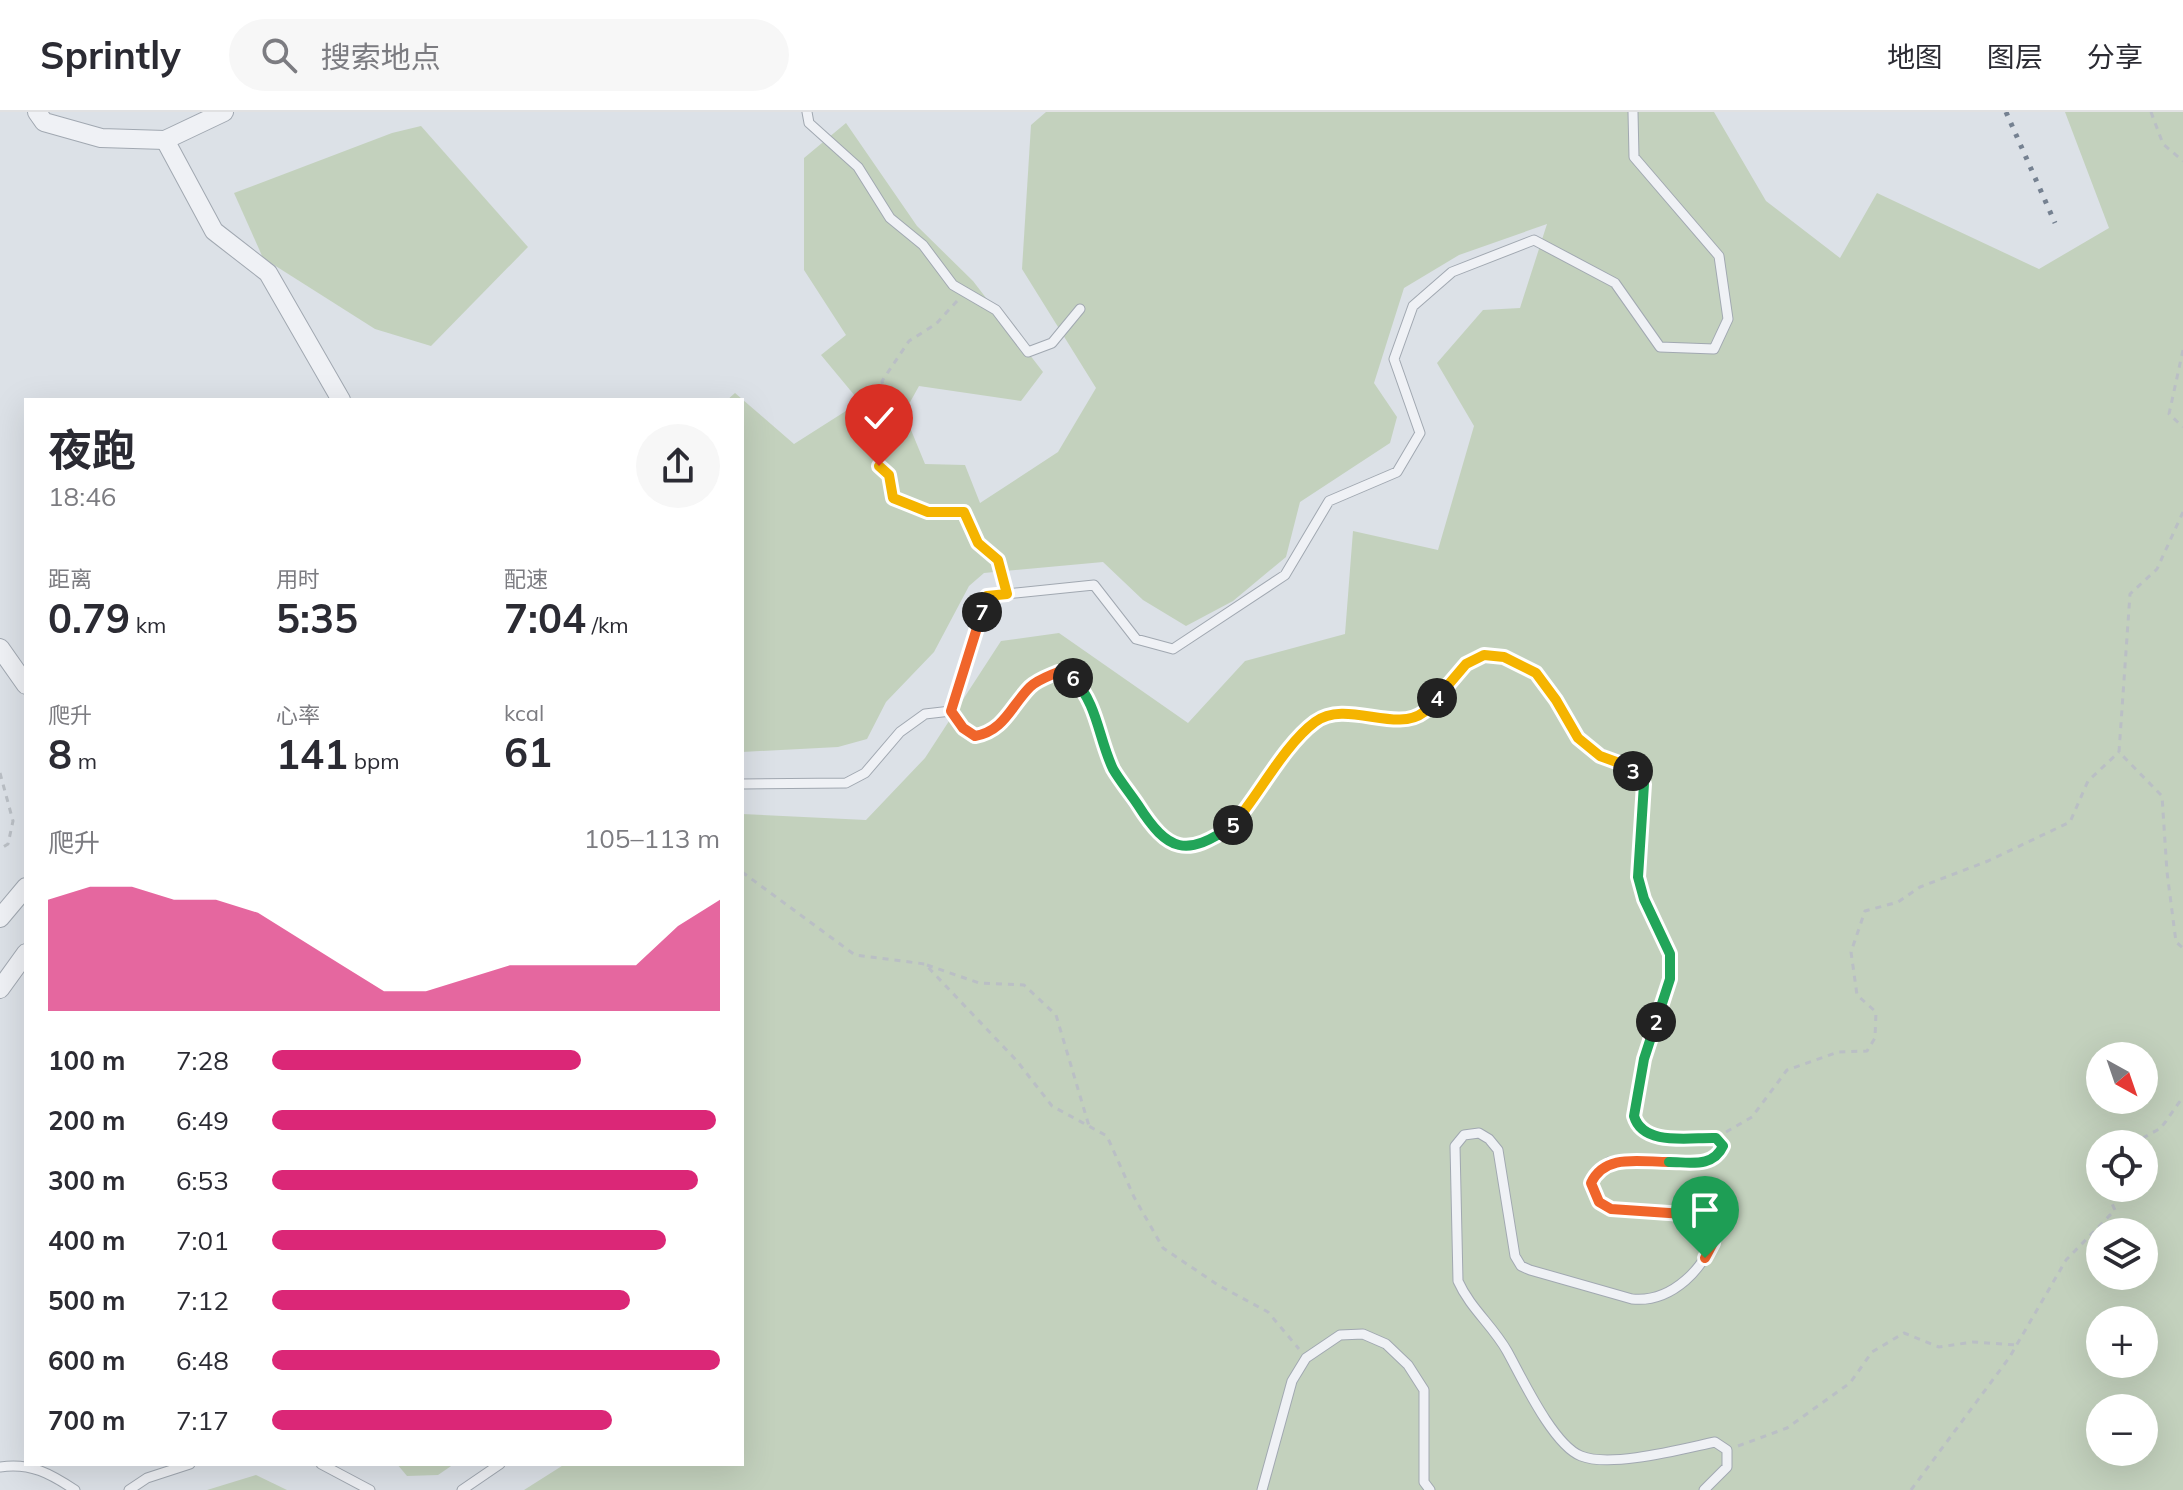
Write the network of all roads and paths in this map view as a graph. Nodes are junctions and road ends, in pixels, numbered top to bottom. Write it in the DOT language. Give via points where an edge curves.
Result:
graph roads {
  1 [pos="37,112"];
  2 [pos="224,112"];
  3 [pos="807,112"];
  4 [pos="1633,112"];
  5 [pos="2151,112"];
  6 [pos="165,140"];
  7 [pos="2183,161"];
  8 [pos="965,292"];
  9 [pos="1080,309"];
  10 [pos="2183,350"];
  11 [pos="340,398"];
  12 [pos="2183,427"];
  13 [pos="2183,512"];
  14 [pos="1007,594"];
  15 [pos="0,648"];
  16 [pos="24,682"];
  17 [pos="951,711"];
  18 [pos="2119,752"];
  19 [pos="0,773"];
  20 [pos="744,784"];
  21 [pos="0,849"];
  22 [pos="744,873"];
  23 [pos="24,889"];
  24 [pos="0,918"];
  25 [pos="2183,948"];
  26 [pos="24,956"];
  27 [pos="925,964"];
  28 [pos="0,989"];
  29 [pos="2183,1097"];
  30 [pos="1089,1126"];
  31 [pos="2157,1130"];
  32 [pos="1716,1138"];
  33 [pos="2111,1202"];
  34 [pos="2016,1345"];
  35 [pos="1306,1358"];
  36 [pos="1727,1450"];
  37 [pos="24,1466"];
  38 [pos="24,1466"];
  39 [pos="184,1466"];
  40 [pos="325,1466"];
  41 [pos="497,1466"];
  42 [pos="0,1467"];
  43 [pos="75,1490"];
  44 [pos="129,1490"];
  45 [pos="370,1490"];
  46 [pos="462,1490"];
  47 [pos="1262,1490"];
  48 [pos="1430,1490"];
  49 [pos="1704,1490"];
  50 [pos="1911,1490"];
  1 -- 6 [label="street" via="44,122 101,138"];
  2 -- 6 [label="street"];
  3 -- 8 [label="lane" via="809,123 858,167 890,218"];
  4 -- 14 [label="lane" via="1634,157 1719,256 1728,319 1714,349 1660,347 1615,283 1534,240 1452,272 1413,306 1394,359 1420,433 1397,472 1329,501 1285,575 1173,649 1136,639 1094,585"];
  5 -- 7 [label="path" via="2163,144"];
  6 -- 11 [label="street" via="214,231 268,273"];
  8 -- 9 [label="lane" via="996,310 1028,352 1052,343"];
  8 -- 14 [label="path" via="936,324 909,341 882,381 889,405 873,447 879,466 889,475 893,498 928,512 964,512 978,543 998,560"];
  10 -- 12 [label="path" via="2169,414"];
  13 -- 18 [label="path" via="2157,569 2130,594"];
  14 -- 17 [label="lane" via="987,596"];
  15 -- 16 [label="street"];
  17 -- 20 [label="lane" via="925,714 900,732 865,773 846,783"];
  17 -- 32 [label="lane" via="975,736 989,733 1032,685 1058,672 1071,676 1093,707 1113,768 1154,830 1170,843 1192,846 1234,824 1317,720 1344,713 1405,720 1423,713 1466,664 1484,655 1504,657 1536,673 1578,738 1600,756 1630,767 1644,784 1638,877 1670,954 1670,979 1644,1059 1636,1123 1657,1137"];
  18 -- 25 [label="path" via="2162,796 2176,942"];
  18 -- 32 [label="path" via="2088,781 2070,822 1920,887 1898,902 1865,911 1851,952 1857,995 1876,1012 1875,1038 1867,1051 1838,1052 1787,1070 1752,1117"];
  19 -- 21 [label="path" via="13,821 8,844"];
  22 -- 27 [label="path" via="855,955"];
  23 -- 24 [label="street"];
  26 -- 28 [label="street"];
  27 -- 30 [label="path" via="1052,1106"];
  27 -- 30 [label="path" via="979,983 1024,985 1056,1015"];
  29 -- 31 [label="path"];
  30 -- 35 [label="path" via="1107,1136 1163,1248 1268,1312"];
  32 -- 36 [label="lane" via="1723,1146 1709,1162 1609,1162 1591,1183 1599,1202 1611,1209 1698,1215 1715,1230 1713,1243 1693,1274 1647,1300 1521,1266 1498,1150 1479,1133 1464,1135 1455,1146 1458,1281 1466,1300 1504,1346 1545,1419 1581,1457 1638,1458 1715,1442"];
  33 -- 34 [label="path" via="2115,1210 2066,1260"];
  34 -- 36 [label="path" via="1973,1342 1939,1347 1904,1333 1872,1352 1850,1383 1787,1428"];
  34 -- 50 [label="path"];
  35 -- 47 [label="lane" via="1292,1381"];
  35 -- 48 [label="lane" via="1340,1335 1363,1334 1386,1344 1408,1365 1424,1390 1424,1482"];
  36 -- 49 [label="lane" via="1727,1467"];
  37 -- 43 [label="lane" via="47,1472"];
  38 -- 42 [label="lane"];
  39 -- 44 [label="lane"];
  40 -- 45 [label="lane"];
  41 -- 46 [label="lane"];
}
